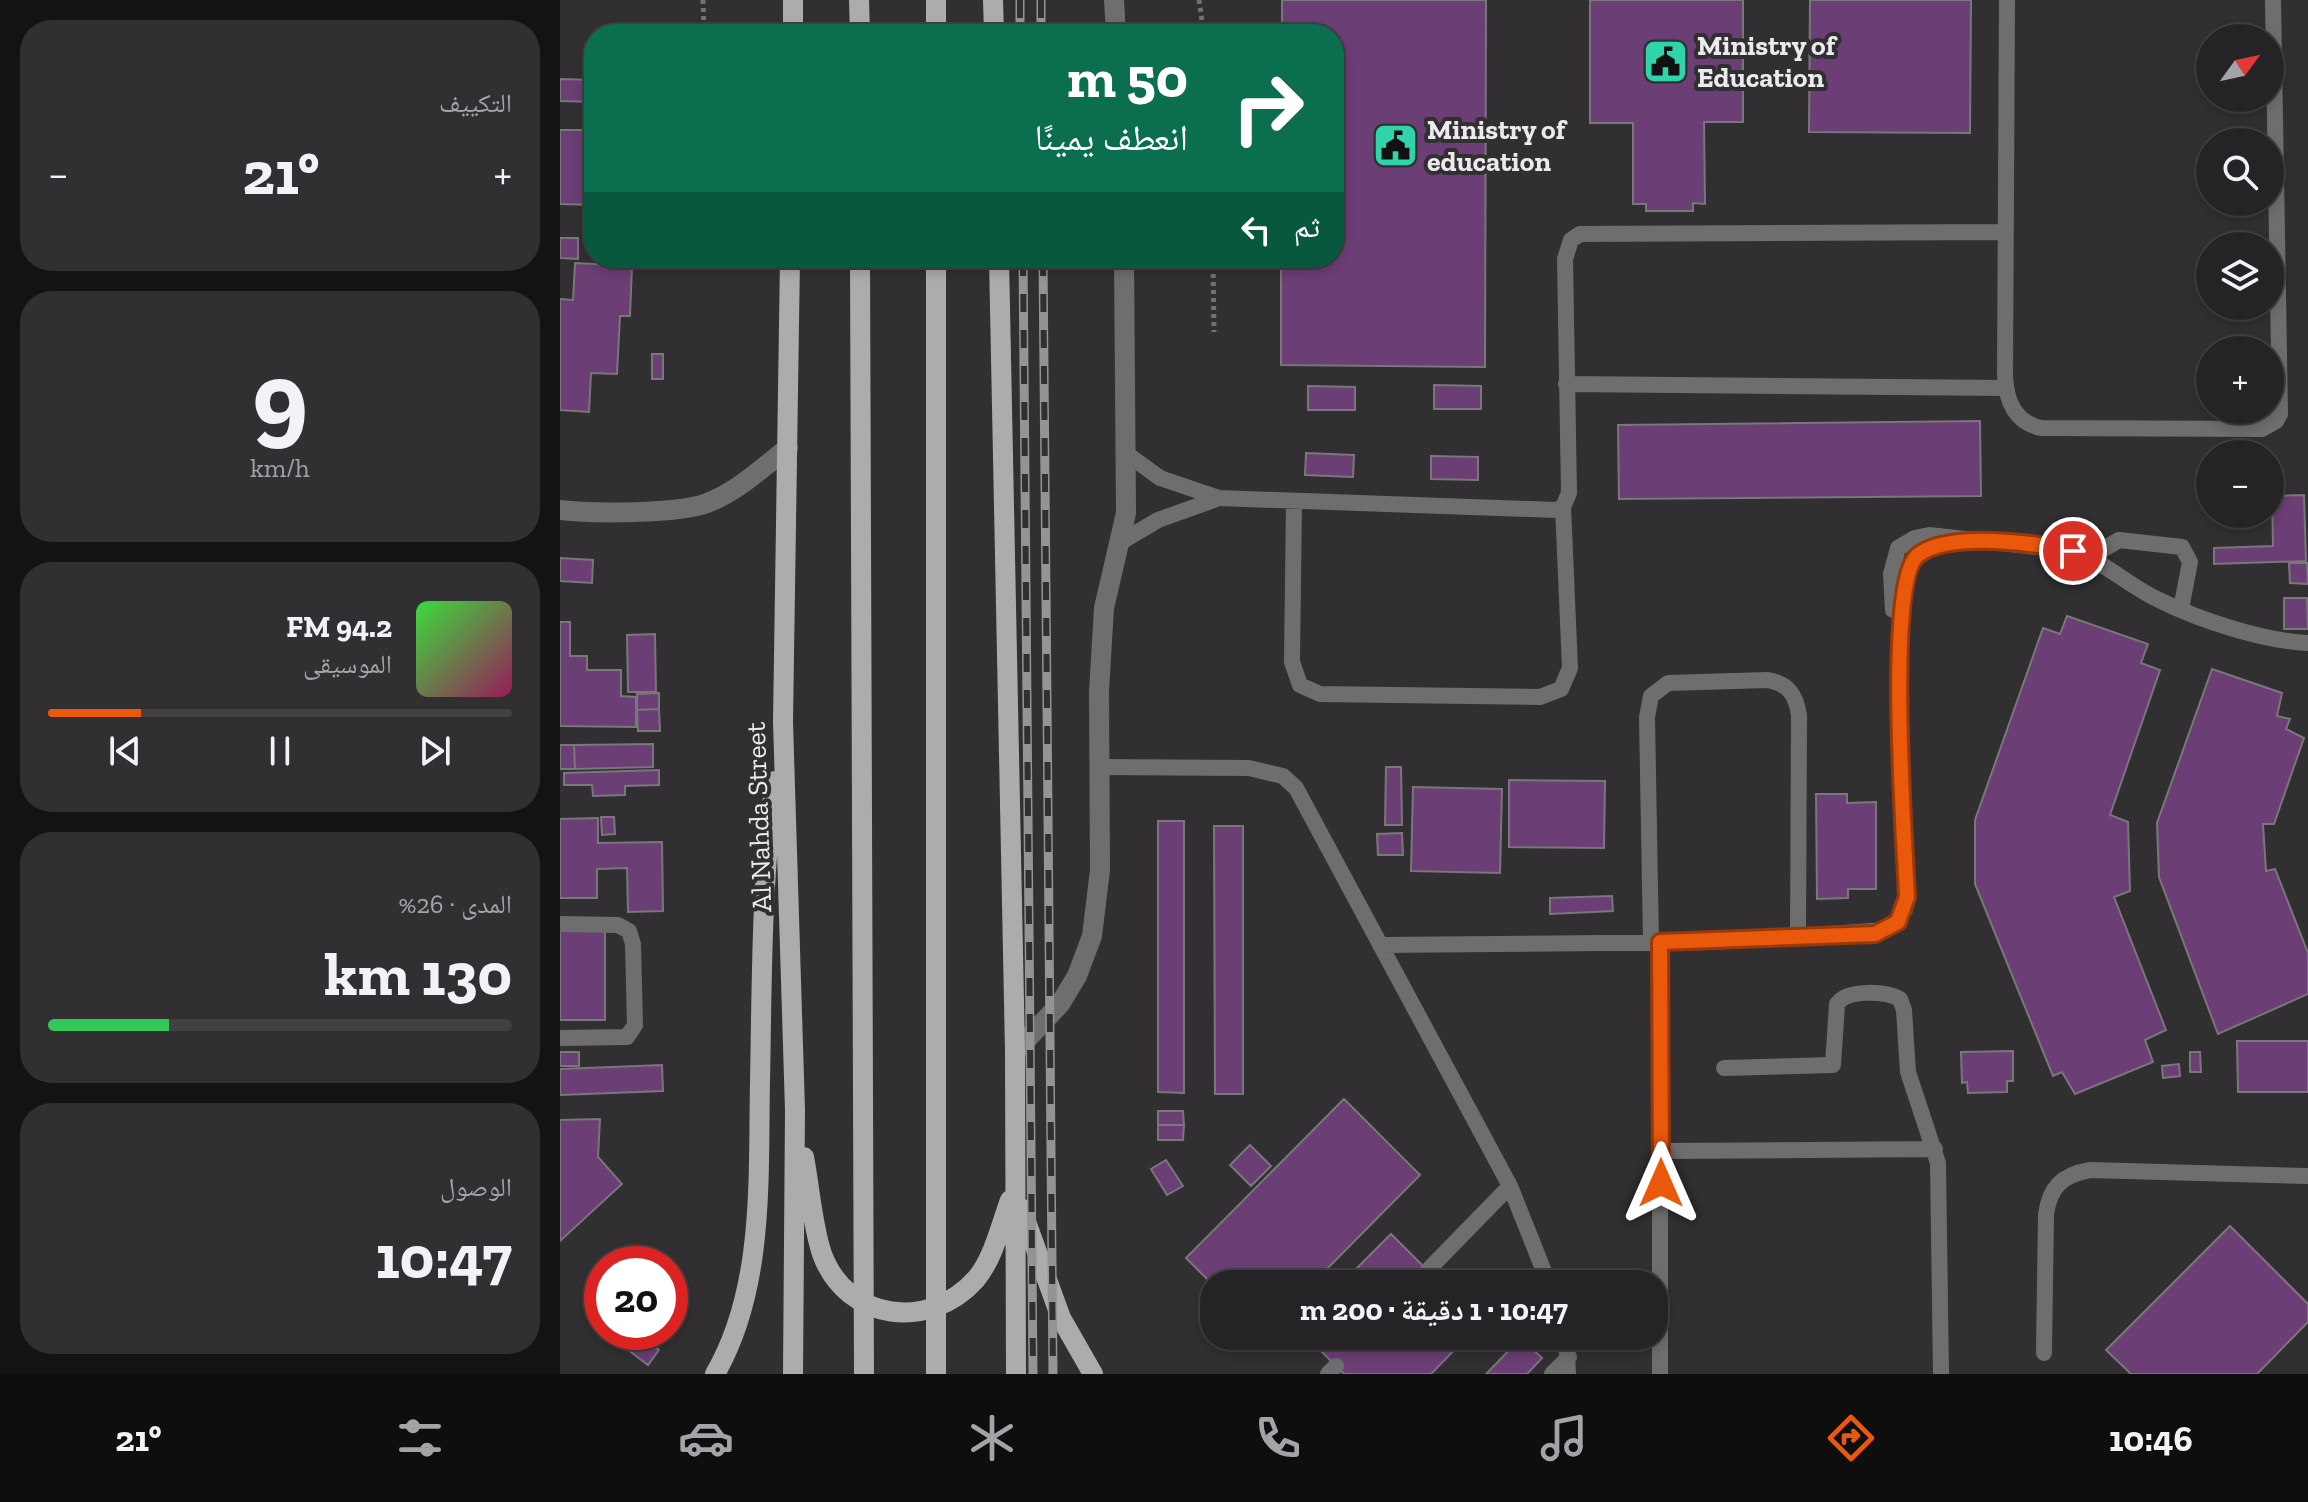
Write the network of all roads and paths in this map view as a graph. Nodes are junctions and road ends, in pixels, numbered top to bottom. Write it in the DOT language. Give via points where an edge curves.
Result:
graph roads {
  1 [pos="703,0"];
  2 [pos="793,0"];
  3 [pos="859,0"];
  4 [pos="936,0"];
  5 [pos="993,0"];
  6 [pos="1114,0"];
  7 [pos="1199,0"];
  8 [pos="2007,0"];
  9 [pos="2273,0"];
  10 [pos="704,24"];
  11 [pos="793,24"];
  12 [pos="860,24"];
  13 [pos="936,24"];
  14 [pos="994,24"];
  15 [pos="1115,24"];
  16 [pos="1203,24"];
  17 [pos="2006,232"];
  18 [pos="790,268"];
  19 [pos="860,268"];
  20 [pos="936,268"];
  21 [pos="999,268"];
  22 [pos="1124,268"];
  23 [pos="1213,268"];
  24 [pos="1214,332"];
  25 [pos="1566,384"];
  26 [pos="2006,388"];
  27 [pos="788,448"];
  28 [pos="1127,454"];
  29 [pos="1219,498"];
  30 [pos="1294,501"];
  31 [pos="1563,507"];
  32 [pos="560,510"];
  33 [pos="1121,542"];
  34 [pos="2090,557"];
  35 [pos="2181,609"];
  36 [pos="2308,643"];
  37 [pos="783,722"];
  38 [pos="1098,767"];
  39 [pos="560,924"];
  40 [pos="1798,937"];
  41 [pos="1656,942"];
  42 [pos="1380,945"];
  43 [pos="560,1038"];
  44 [pos="1015,1052"];
  45 [pos="1724,1068"];
  46 [pos="795,1110"];
  47 [pos="1935,1149"];
  48 [pos="1661,1151"];
  49 [pos="2308,1176"];
  50 [pos="1510,1186"];
  51 [pos="1015,1189"];
  52 [pos="1428,1270"];
  53 [pos="1543,1270"];
  54 [pos="2044,1353"];
  55 [pos="1569,1366"];
  56 [pos="715,1374"];
  57 [pos="793,1374"];
  58 [pos="864,1374"];
  59 [pos="936,1374"];
  60 [pos="1016,1374"];
  61 [pos="1093,1374"];
  62 [pos="1552,1374"];
  63 [pos="1660,1374"];
  64 [pos="1941,1374"];
  1 -- 10 [label="path"];
  2 -- 11 [label="main road"];
  3 -- 12 [label="main road"];
  4 -- 13 [label="main road"];
  5 -- 14 [label="main road"];
  6 -- 15 [label="street"];
  7 -- 16 [label="path"];
  8 -- 17 [label="lane"];
  9 -- 26 [label="lane" via="2282,406 2276,421 2262,429 2041,428 2018,416"];
  17 -- 25 [label="lane" via="1580,234 1571,240 1565,259"];
  17 -- 26 [label="lane"];
  18 -- 27 [label="main road, Al Nahda Street"];
  19 -- 58 [label="main road, bridge"];
  20 -- 59 [label="main road, bridge"];
  21 -- 44 [label="main road"];
  22 -- 28 [label="street"];
  23 -- 24 [label="path"];
  25 -- 26 [label="lane"];
  25 -- 31 [label="lane" via="1569,493"];
  27 -- 32 [label="street" via="705,504 681,509"];
  27 -- 37 [label="main road, Al Nahda Street"];
  28 -- 29 [label="lane" via="1160,478"];
  28 -- 33 [label="street"];
  29 -- 30 [label="lane"];
  29 -- 33 [label="lane" via="1168,515"];
  30 -- 31 [label="lane" via="1549,511"];
  30 -- 31 [label="lane" via="1292,662 1300,685 1320,694 1540,697 1561,689 1570,668"];
  33 -- 38 [label="street" via="1104,608"];
  34 -- 35 [label="lane"];
  34 -- 35 [label="lane" via="2119,540 2182,547 2190,562"];
  34 -- 40 [label="lane" via="2050,546 1929,535 1898,548 1891,574 1899,633 1905,910 1898,922 1875,934"];
  35 -- 36 [label="lane" via="2260,636"];
  37 -- 46 [label="main road, Al Nahda Street"];
  37 -- 56 [label="main road" via="765,884 753,1236 745,1302"];
  38 -- 42 [label="lane" via="1249,768 1283,776 1307,802"];
  38 -- 44 [label="street" via="1100,870 1092,936 1060,1004"];
  39 -- 43 [label="lane" via="618,925 629,931 635,1025 627,1037"];
  40 -- 41 [label="lane"];
  40 -- 41 [label="lane" via="1797,704 1778,682 1668,683 1658,688 1648,706"];
  41 -- 42 [label="lane"];
  41 -- 48 [label="lane"];
  42 -- 50 [label="lane"];
  44 -- 51 [label="main road"];
  45 -- 47 [label="lane" via="1833,1065 1840,999 1855,994 1896,996 1904,1010 1911,1083"];
  46 -- 51 [label="main road" via="822,1254 860,1304 902,1314 924,1313 953,1300 977,1278"];
  46 -- 57 [label="main road, Al Nahda Street"];
  47 -- 48 [label="lane"];
  47 -- 64 [label="lane"];
  48 -- 63 [label="lane"];
  49 -- 54 [label="lane" via="2090,1170 2059,1181 2048,1196 2046,1214"];
  50 -- 52 [label="lane"];
  50 -- 53 [label="lane"];
  51 -- 60 [label="main road"];
  51 -- 61 [label="main road" via="1061,1318"];
  55 -- 62 [label="lane"];
}
